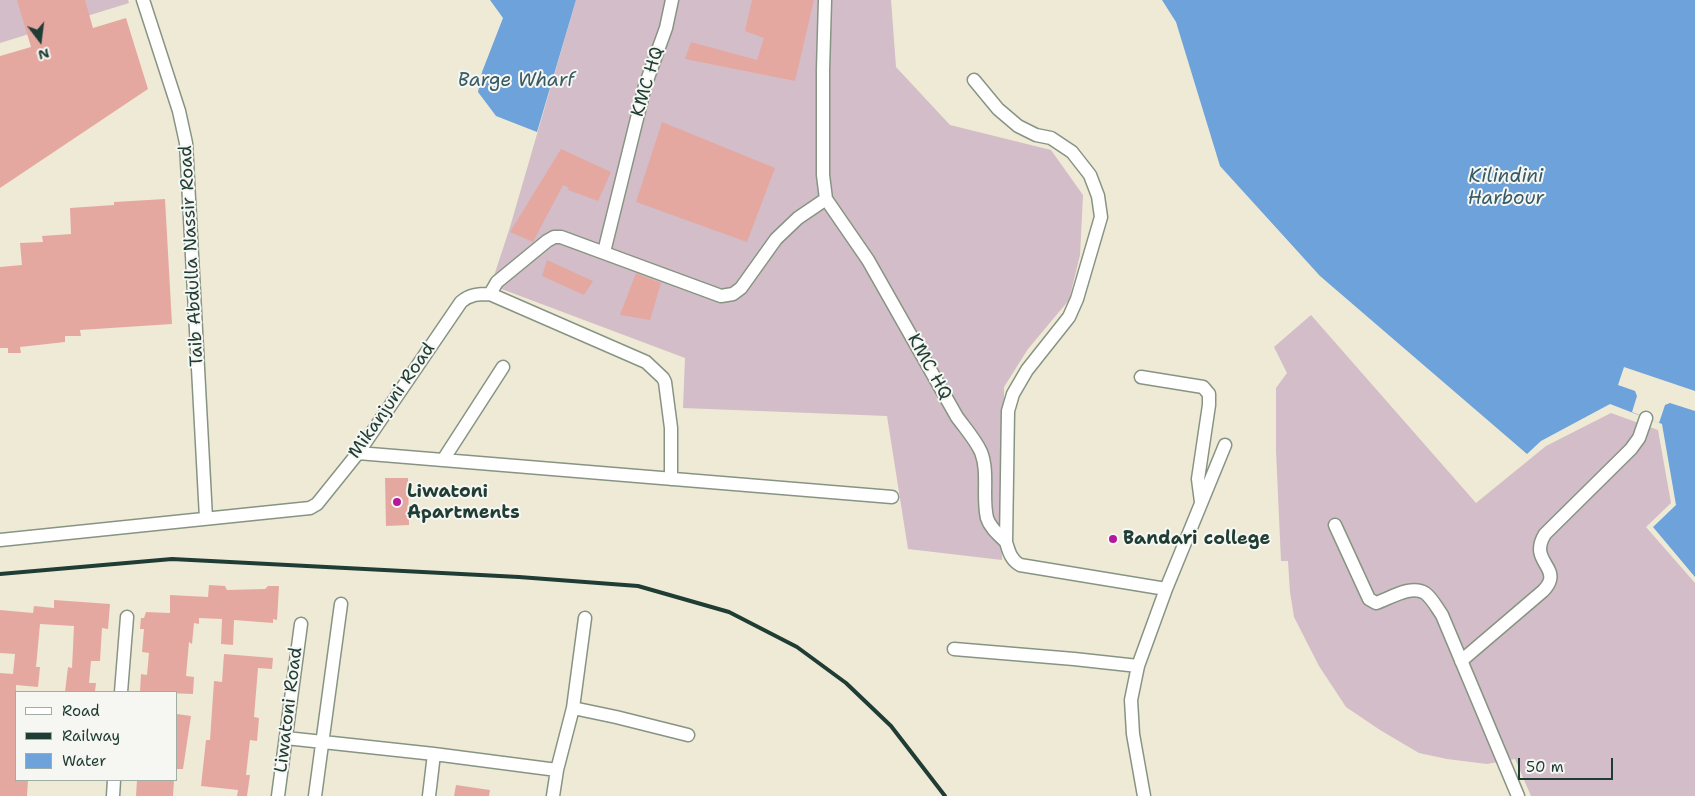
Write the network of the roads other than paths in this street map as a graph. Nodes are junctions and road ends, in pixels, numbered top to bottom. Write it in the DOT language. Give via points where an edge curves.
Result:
graph roads {
  1 [pos="143,0"];
  2 [pos="672,0"];
  3 [pos="825,0"];
  4 [pos="974,80"];
  5 [pos="826,199"];
  6 [pos="604,252"];
  7 [pos="490,294"];
  8 [pos="503,367"];
  9 [pos="1141,377"];
  10 [pos="1646,418"];
  11 [pos="1225,445"];
  12 [pos="358,454"];
  13 [pos="443,460"];
  14 [pos="671,479"];
  15 [pos="892,497"];
  16 [pos="1201,504"];
  17 [pos="206,518"];
  18 [pos="1335,525"];
  19 [pos="0,540"];
  20 [pos="1006,542"];
  21 [pos="1166,589"];
  22 [pos="341,604"];
  23 [pos="127,617"];
  24 [pos="585,618"];
  25 [pos="300,624"];
  26 [pos="954,649"];
  27 [pos="1461,662"];
  28 [pos="1138,666"];
  29 [pos="122,691"];
  30 [pos="572,708"];
  31 [pos="688,735"];
  32 [pos="286,738"];
  33 [pos="322,742"];
  34 [pos="434,754"];
  35 [pos="557,770"];
  36 [pos="114,781"];
  37 [pos="113,796"];
  38 [pos="278,796"];
  39 [pos="315,796"];
  40 [pos="429,796"];
  41 [pos="553,796"];
  42 [pos="1144,796"];
  43 [pos="1518,796"];
  1 -- 17 [label="street, Taib Abdulla Nassir Road" via="179,111 186,143"];
  2 -- 6 [label="street, KMC HQ" via="666,28 645,86"];
  3 -- 5 [label="street, KMC HQ" via="822,70"];
  4 -- 20 [label="street" via="998,109 1018,126 1051,138 1072,152 1090,175 1101,217 1069,317 1026,370 1008,411"];
  5 -- 6 [label="street" via="798,218 776,239 741,288 733,294 721,296"];
  5 -- 20 [label="street, KMC HQ" via="868,260 957,417 982,453 987,518"];
  6 -- 7 [label="street" via="554,237 497,282"];
  7 -- 12 [label="street, Mikanjuni Road" via="468,296 461,302"];
  7 -- 14 [label="street" via="646,362 663,378 671,428"];
  8 -- 13 [label="street"];
  9 -- 16 [label="street" via="1203,387 1208,394 1198,479"];
  10 -- 27 [label="street" via="1631,449 1545,534 1539,546 1550,582"];
  11 -- 16 [label="street"];
  12 -- 13 [label="street"];
  12 -- 17 [label="street, Mikanjuni Road" via="317,504 310,508"];
  13 -- 14 [label="street"];
  14 -- 15 [label="street"];
  16 -- 21 [label="street"];
  17 -- 19 [label="street, Mikanjuni Road"];
  18 -- 27 [label="street" via="1368,599 1376,603 1408,591 1424,593 1442,616"];
  20 -- 21 [label="street, KMC HQ" via="1010,555 1020,565"];
  21 -- 28 [label="street"];
  22 -- 33 [label="street"];
  23 -- 29 [label="street"];
  24 -- 30 [label="street"];
  25 -- 32 [label="street, Liwatoni Road"];
  26 -- 28 [label="street"];
  27 -- 43 [label="street"];
  28 -- 42 [label="street" via="1130,700"];
  30 -- 31 [label="street"];
  30 -- 35 [label="street"];
  32 -- 33 [label="street"];
  32 -- 38 [label="street, Liwatoni Road"];
  33 -- 34 [label="street"];
  33 -- 39 [label="street"];
  34 -- 35 [label="street"];
  34 -- 40 [label="street"];
  35 -- 41 [label="street"];
  36 -- 37 [label="street"];
}
